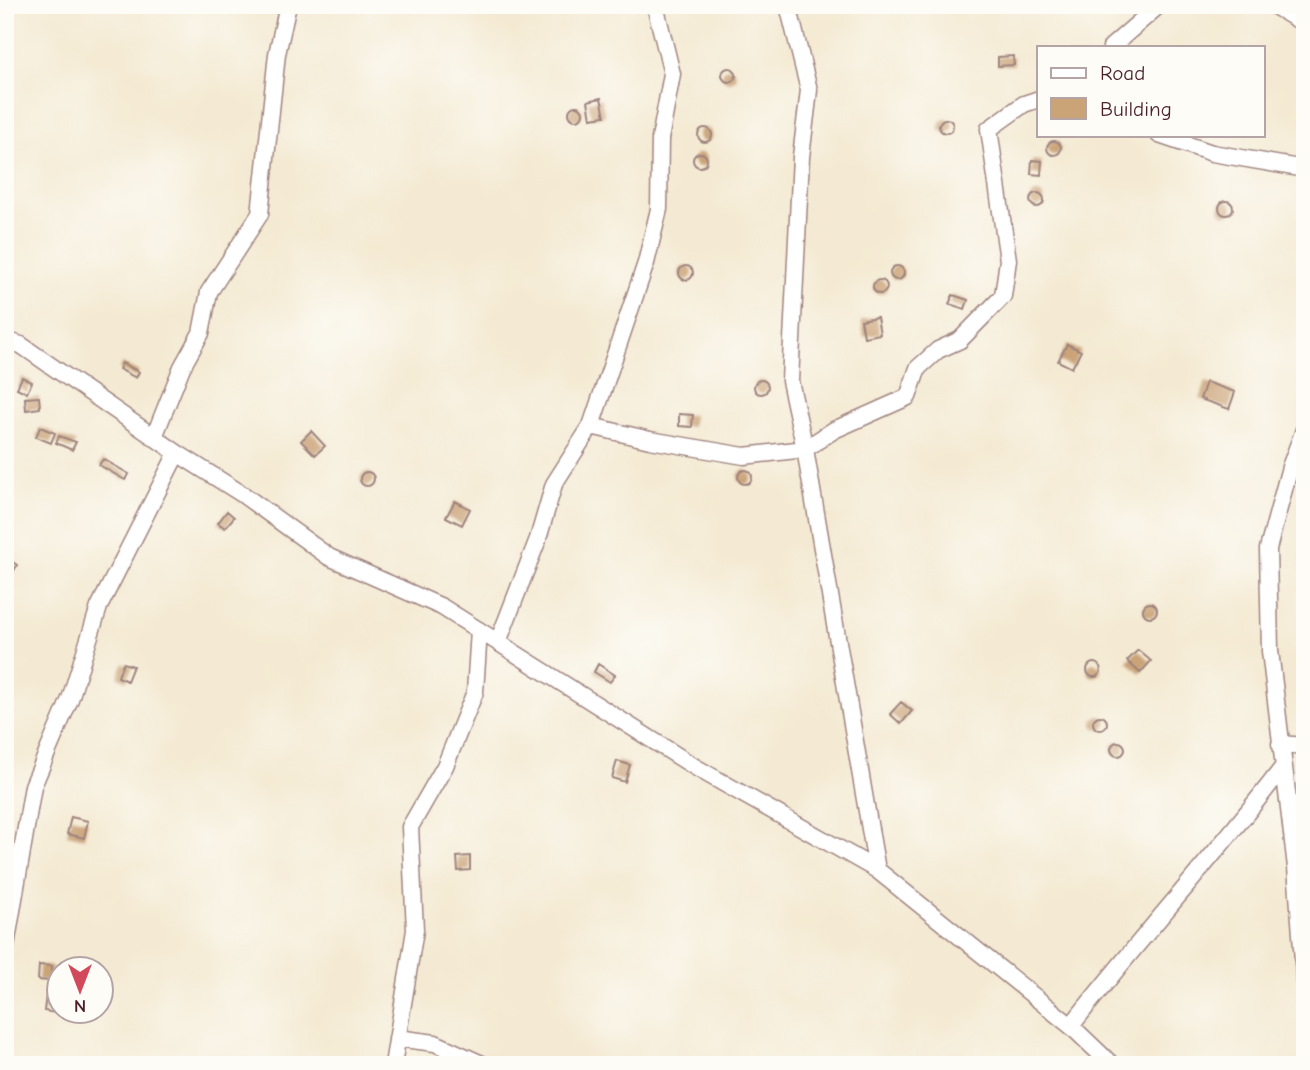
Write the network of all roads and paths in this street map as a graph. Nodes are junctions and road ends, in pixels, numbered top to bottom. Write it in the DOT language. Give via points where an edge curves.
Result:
graph roads {
  1 [pos="288,5"];
  2 [pos="655,5"];
  3 [pos="788,5"];
  4 [pos="1159,5"];
  5 [pos="1273,5"];
  6 [pos="1305,24"];
  7 [pos="1112,46"];
  8 [pos="1037,100"];
  9 [pos="1162,136"];
  10 [pos="1305,169"];
  11 [pos="5,340"];
  12 [pos="591,426"];
  13 [pos="1305,427"];
  14 [pos="154,437"];
  15 [pos="805,449"];
  16 [pos="177,453"];
  17 [pos="480,630"];
  18 [pos="498,642"];
  19 [pos="1280,744"];
  20 [pos="1305,746"];
  21 [pos="1283,767"];
  22 [pos="877,870"];
  23 [pos="5,953"];
  24 [pos="1305,988"];
  25 [pos="1071,1026"];
  26 [pos="397,1038"];
  27 [pos="393,1065"];
  28 [pos="484,1065"];
  29 [pos="1112,1065"];
  1 -- 14 [label="street" via="277,54 260,214 209,292 201,332"];
  2 -- 12 [label="street" via="672,74 660,139 659,209 646,263"];
  3 -- 15 [label="street" via="809,90 801,157 790,381"];
  4 -- 7 [label="street"];
  5 -- 6 [label="street"];
  8 -- 15 [label="street" via="989,130 1008,260 1003,296 960,341 918,368 908,397 834,429"];
  9 -- 10 [label="street" via="1212,153"];
  11 -- 14 [label="street" via="21,345"];
  12 -- 15 [label="street" via="744,456"];
  12 -- 18 [label="street" via="554,484"];
  13 -- 19 [label="street" via="1268,549 1270,650"];
  14 -- 16 [label="street"];
  15 -- 22 [label="street"];
  16 -- 17 [label="street" via="329,556 442,607"];
  16 -- 23 [label="street" via="99,607 70,699 33,786"];
  17 -- 18 [label="street"];
  17 -- 26 [label="street" via="475,692 445,766 410,827 415,930"];
  18 -- 22 [label="street" via="695,767"];
  19 -- 20 [label="street"];
  19 -- 21 [label="street"];
  21 -- 24 [label="street"];
  21 -- 25 [label="street"];
  22 -- 25 [label="street"];
  25 -- 29 [label="street"];
  26 -- 27 [label="street"];
  26 -- 28 [label="street" via="435,1043"];
}
